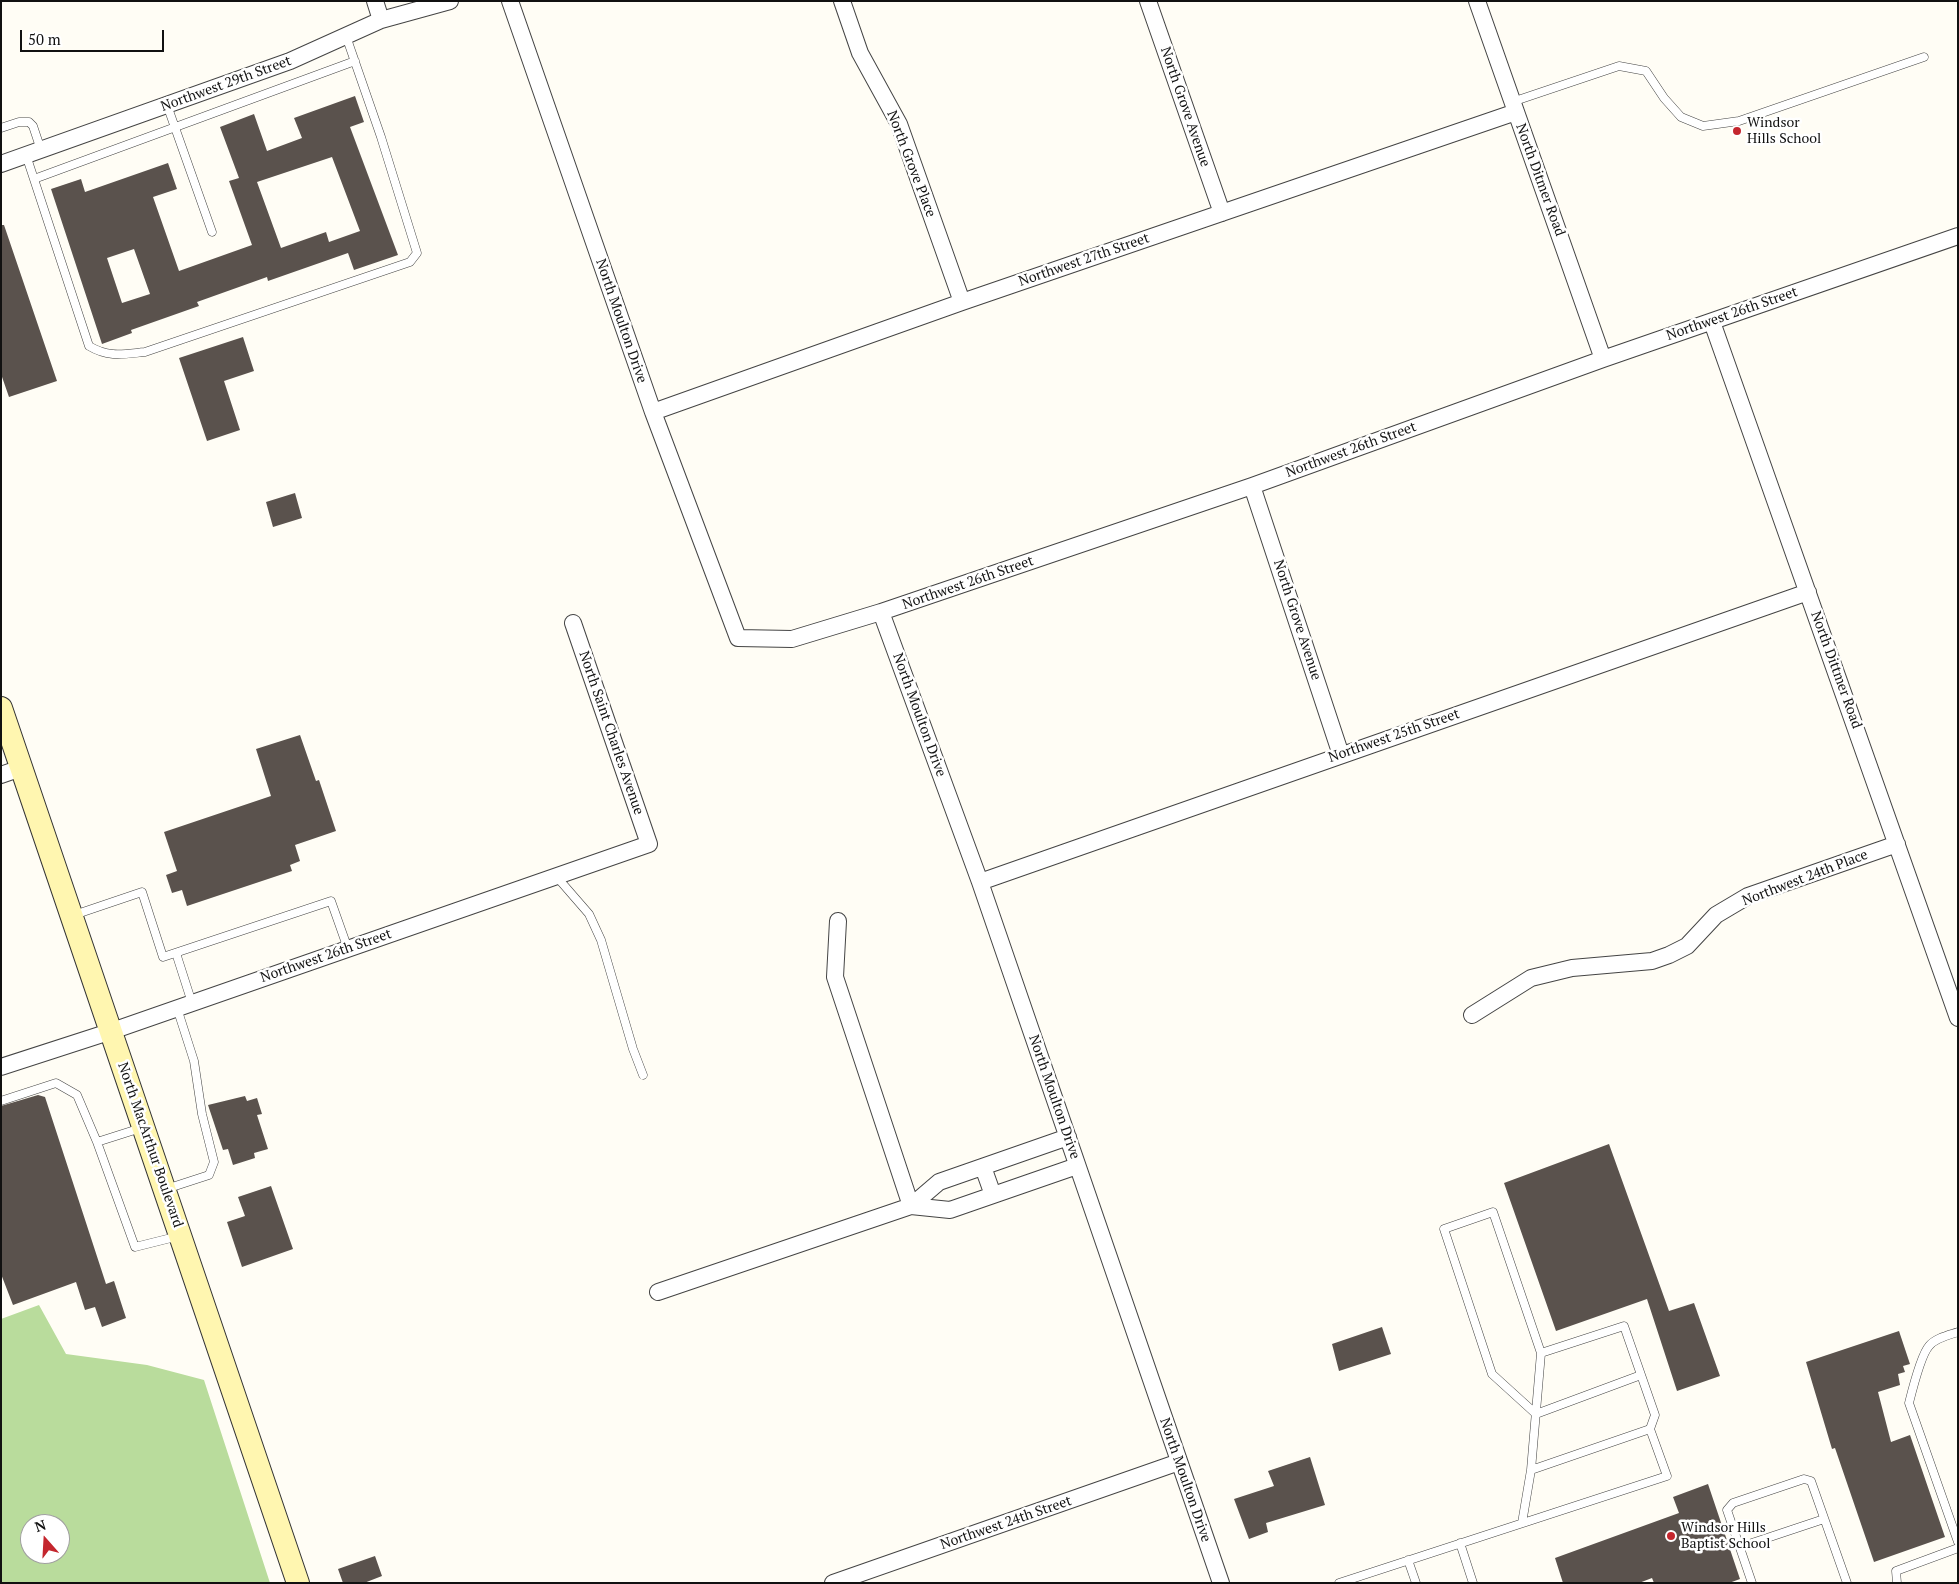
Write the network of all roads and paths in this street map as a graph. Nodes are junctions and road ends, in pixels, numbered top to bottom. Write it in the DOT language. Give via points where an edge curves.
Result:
graph roads {
  1 [pos="375,1"];
  2 [pos="450,1"];
  3 [pos="510,1"];
  4 [pos="842,1"];
  5 [pos="1148,1"];
  6 [pos="1477,1"];
  7 [pos="381,20"];
  8 [pos="346,36"];
  9 [pos="1924,56"];
  10 [pos="355,61"];
  11 [pos="167,105"];
  12 [pos="1514,107"];
  13 [pos="1,128"];
  14 [pos="175,128"];
  15 [pos="34,152"];
  16 [pos="1,164"];
  17 [pos="34,179"];
  18 [pos="1222,213"];
  19 [pos="212,232"];
  20 [pos="1958,236"];
  21 [pos="962,302"];
  22 [pos="1712,322"];
  23 [pos="1603,358"];
  24 [pos="653,412"];
  25 [pos="1252,486"];
  26 [pos="1808,592"];
  27 [pos="881,612"];
  28 [pos="573,622"];
  29 [pos="738,638"];
  30 [pos="1,708"];
  31 [pos="1341,755"];
  32 [pos="11,772"];
  33 [pos="649,844"];
  34 [pos="1898,844"];
  35 [pos="556,876"];
  36 [pos="980,882"];
  37 [pos="72,915"];
  38 [pos="838,921"];
  39 [pos="348,949"];
  40 [pos="176,953"];
  41 [pos="185,1006"];
  42 [pos="1472,1015"];
  43 [pos="1958,1018"];
  44 [pos="112,1031"];
  45 [pos="1,1068"];
  46 [pos="643,1075"];
  47 [pos="1,1101"];
  48 [pos="144,1127"];
  49 [pos="1068,1137"];
  50 [pos="97,1142"];
  51 [pos="1077,1166"];
  52 [pos="983,1167"];
  53 [pos="165,1189"];
  54 [pos="993,1195"];
  55 [pos="911,1206"];
  56 [pos="181,1235"];
  57 [pos="658,1292"];
  58 [pos="1958,1332"];
  59 [pos="1541,1353"];
  60 [pos="1641,1375"];
  61 [pos="1536,1414"];
  62 [pos="1650,1429"];
  63 [pos="1179,1462"];
  64 [pos="1531,1470"];
  65 [pos="1824,1519"];
  66 [pos="1522,1523"];
  67 [pos="1958,1542"];
  68 [pos="1460,1543"];
  69 [pos="1740,1547"];
  70 [pos="1958,1548"];
  71 [pos="1408,1560"];
  72 [pos="1360,1580"];
  73 [pos="298,1583"];
  74 [pos="833,1583"];
  75 [pos="1221,1583"];
  76 [pos="1340,1583"];
  77 [pos="1416,1583"];
  78 [pos="1473,1583"];
  79 [pos="1752,1583"];
  80 [pos="1847,1583"];
  81 [pos="1897,1583"];
  1 -- 7 [label="street"];
  2 -- 7 [label="street, Northwest 29th Street"];
  3 -- 24 [label="street, North Moulton Drive"];
  4 -- 21 [label="street, North Grove Place" via="860,53 898,124"];
  5 -- 18 [label="street, North Grove Avenue"];
  6 -- 12 [label="street, North Ditmer Road"];
  7 -- 8 [label="street, Northwest 29th Street"];
  8 -- 10 [label="lane"];
  8 -- 11 [label="street, Northwest 29th Street" via="290,62"];
  9 -- 12 [label="lane" via="1739,121 1703,126 1681,117 1646,71 1618,66"];
  10 -- 14 [label="lane"];
  10 -- 17 [label="lane" via="417,254 410,262 145,352 112,355 90,346"];
  11 -- 14 [label="lane"];
  11 -- 15 [label="street, Northwest 29th Street"];
  12 -- 18 [label="street, Northwest 27th Street"];
  12 -- 23 [label="street, North Ditmer Road"];
  13 -- 15 [label="lane" via="29,122 33,126"];
  14 -- 17 [label="lane"];
  14 -- 19 [label="lane"];
  15 -- 16 [label="street, Northwest 29th Street"];
  15 -- 17 [label="lane"];
  18 -- 21 [label="street, Northwest 27th Street"];
  20 -- 22 [label="street, Northwest 26th Street"];
  21 -- 24 [label="street, Northwest 27th Street"];
  22 -- 23 [label="street, Northwest 26th Street"];
  22 -- 26 [label="street, North Dittmer Road"];
  23 -- 25 [label="street, Northwest 26th Street"];
  24 -- 29 [label="street, North Moulton Drive"];
  25 -- 27 [label="street, Northwest 26th Street"];
  25 -- 31 [label="street, North Grove Avenue"];
  26 -- 31 [label="street, Northwest 25th Street"];
  26 -- 34 [label="street, North Dittmer Road"];
  27 -- 29 [label="street, Northwest 26th Street" via="792,639"];
  27 -- 36 [label="street, North Moulton Drive"];
  28 -- 33 [label="street, North Saint Charles Avenue"];
  30 -- 32 [label="main road, North MacArthur Boulevard"];
  31 -- 36 [label="street, Northwest 25th Street"];
  32 -- 37 [label="main road, North MacArthur Boulevard"];
  33 -- 35 [label="street, Northwest 26th Street"];
  34 -- 42 [label="street, Northwest 24th Place" via="1748,896 1716,915 1687,946 1669,955 1652,961 1572,968 1531,978"];
  34 -- 43 [label="street, North Dittmer Road"];
  35 -- 39 [label="street, Northwest 26th Street"];
  35 -- 46 [label="lane" via="589,914 601,940"];
  36 -- 49 [label="street, North Moulton Drive"];
  37 -- 40 [label="lane" via="142,892 164,957"];
  37 -- 44 [label="main road, North MacArthur Boulevard"];
  38 -- 55 [label="street" via="834,977"];
  39 -- 40 [label="lane" via="331,900"];
  39 -- 41 [label="street, Northwest 26th Street"];
  40 -- 41 [label="lane"];
  41 -- 44 [label="street, Northwest 26th Street"];
  41 -- 53 [label="lane" via="202,1114 214,1162 208,1175"];
  44 -- 45 [label="street, Northwest 26th Street"];
  44 -- 48 [label="main road, North MacArthur Boulevard"];
  47 -- 50 [label="lane" via="56,1083 77,1095"];
  48 -- 50 [label="lane"];
  48 -- 53 [label="main road, North MacArthur Boulevard"];
  49 -- 51 [label="street, North Moulton Drive"];
  49 -- 52 [label="street"];
  50 -- 56 [label="lane" via="135,1247"];
  51 -- 54 [label="street"];
  51 -- 63 [label="street, North Moulton Drive"];
  52 -- 54 [label="street"];
  52 -- 55 [label="street" via="939,1182"];
  53 -- 56 [label="main road, North MacArthur Boulevard"];
  54 -- 55 [label="street" via="950,1210"];
  55 -- 57 [label="street"];
  56 -- 73 [label="main road, North MacArthur Boulevard"];
  58 -- 67 [label="lane" via="1929,1345 1909,1403"];
  59 -- 60 [label="lane" via="1624,1326"];
  59 -- 61 [label="lane"];
  59 -- 61 [label="lane" via="1494,1212 1444,1230 1492,1374"];
  60 -- 61 [label="lane"];
  60 -- 62 [label="lane" via="1654,1415"];
  61 -- 64 [label="lane"];
  62 -- 64 [label="lane"];
  62 -- 66 [label="lane" via="1667,1476"];
  63 -- 74 [label="street, Northwest 24th Street"];
  63 -- 75 [label="street, North Moulton Drive"];
  64 -- 66 [label="lane"];
  65 -- 69 [label="lane"];
  65 -- 69 [label="lane" via="1811,1481 1804,1479 1733,1503 1727,1510"];
  65 -- 80 [label="lane"];
  66 -- 68 [label="lane"];
  68 -- 71 [label="lane"];
  68 -- 78 [label="lane"];
  69 -- 79 [label="lane"];
  70 -- 81 [label="lane" via="1896,1571"];
  71 -- 72 [label="lane"];
  71 -- 77 [label="lane"];
  72 -- 76 [label="lane"];
}
